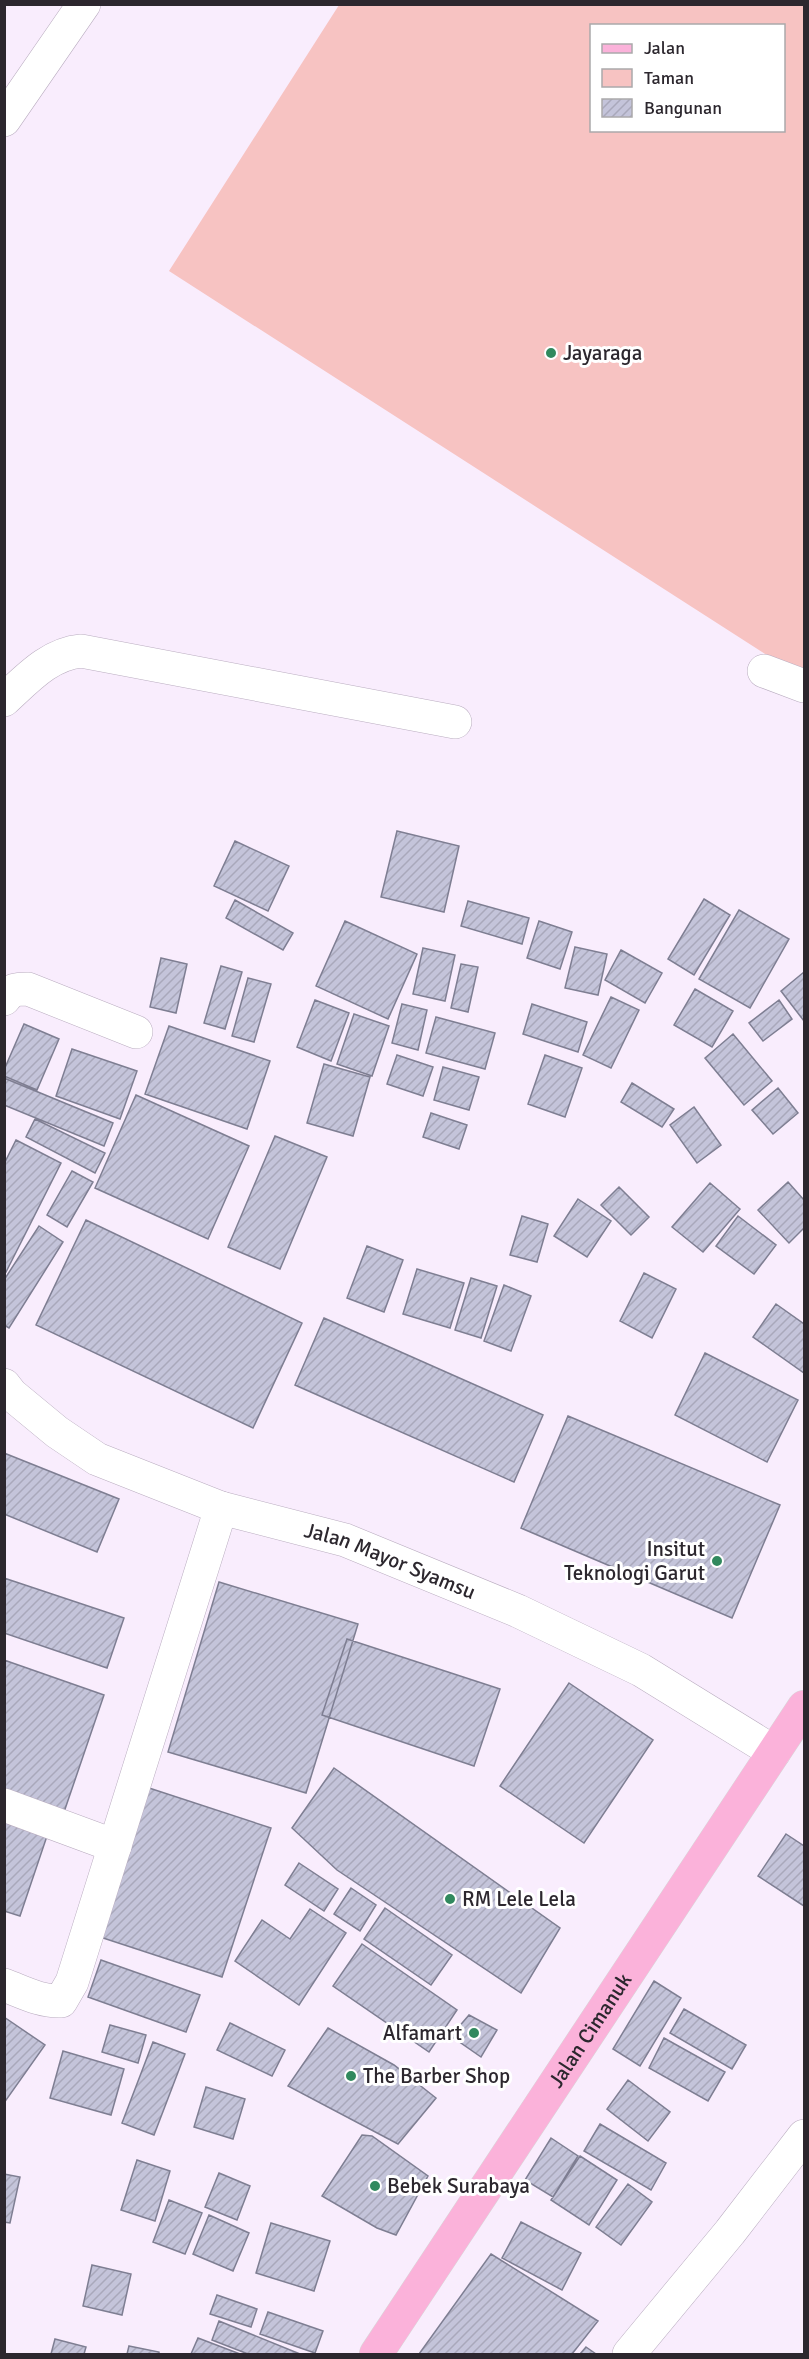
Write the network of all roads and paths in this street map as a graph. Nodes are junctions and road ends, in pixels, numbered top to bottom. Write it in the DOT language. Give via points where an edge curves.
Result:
graph roads {
  1 [pos="84,4"];
  2 [pos="7,109"];
  3 [pos="764,671"];
  4 [pos="804,686"];
  5 [pos="4,700"];
  6 [pos="455,722"];
  7 [pos="4,999"];
  8 [pos="136,1032"];
  9 [pos="4,1385"];
  10 [pos="221,1508"];
  11 [pos="804,1707"];
  12 [pos="774,1752"];
  13 [pos="4,1805"];
  14 [pos="115,1846"];
  15 [pos="4,1985"];
  16 [pos="804,2136"];
  17 [pos="376,2355"];
  18 [pos="629,2355"];
  1 -- 2 [label="street"];
  3 -- 4 [label="street"];
  5 -- 6 [label="street" via="51,660 81,651"];
  7 -- 8 [label="street" via="16,989 28,989"];
  9 -- 10 [label="street, Jalan Mayor Syamsu" via="97,1459"];
  10 -- 12 [label="street, Jalan Mayor Syamsu" via="345,1540 518,1611 641,1670"];
  10 -- 14 [label="street"];
  11 -- 12 [label="main road, Jalan Cimanuk"];
  12 -- 17 [label="main road, Jalan Cimanuk"];
  13 -- 14 [label="street"];
  14 -- 15 [label="street" via="65,1996 61,2001 46,2000"];
  16 -- 18 [label="street"];
}
